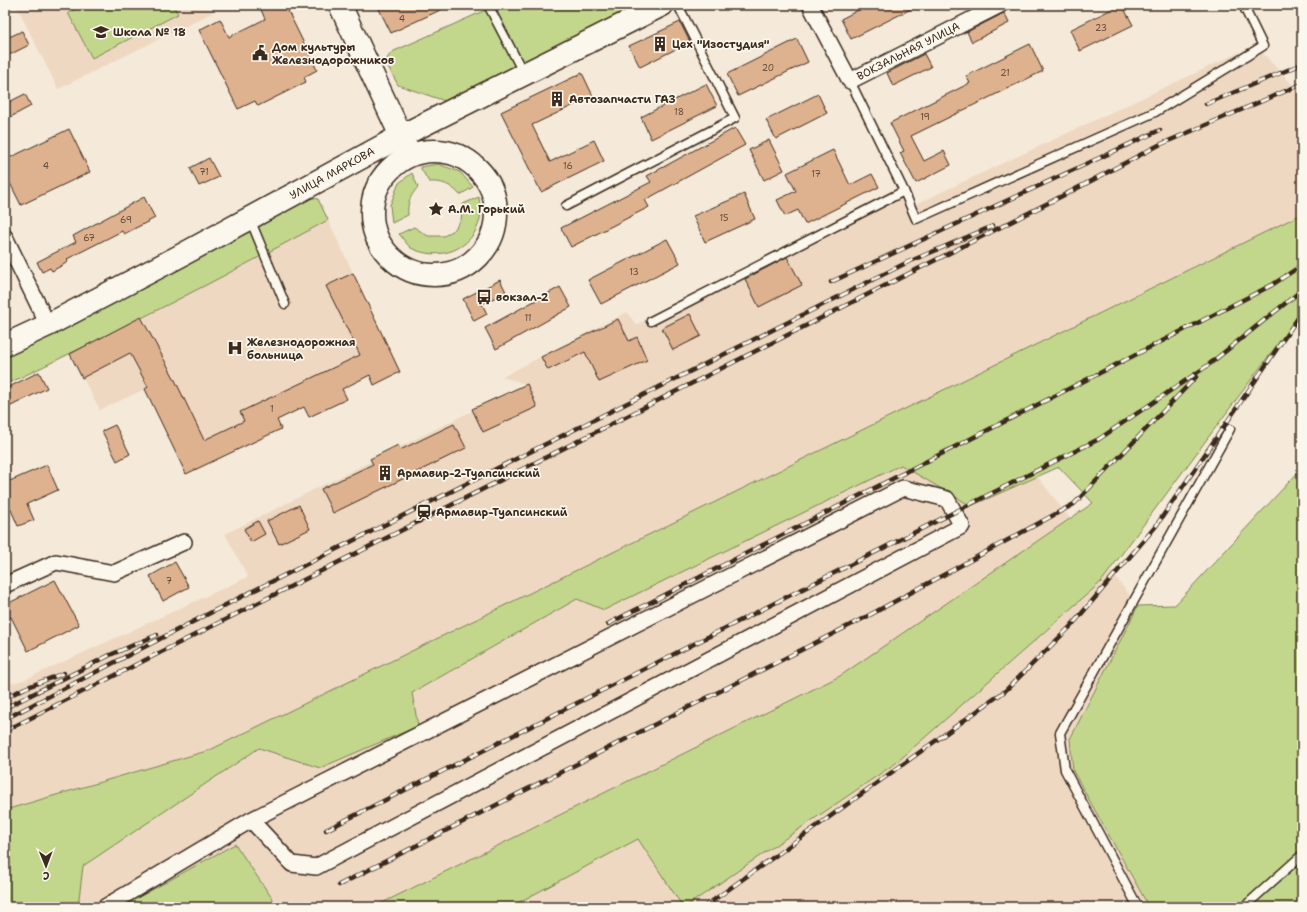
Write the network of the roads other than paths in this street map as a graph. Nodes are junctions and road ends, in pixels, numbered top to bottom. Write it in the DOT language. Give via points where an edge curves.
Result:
graph roads {
  1 [pos="340,5"];
  2 [pos="488,5"];
  3 [pos="662,5"];
  4 [pos="678,5"];
  5 [pos="810,5"];
  6 [pos="1000,5"];
  7 [pos="1243,5"];
  8 [pos="524,74"];
  9 [pos="850,81"];
  10 [pos="405,145"];
  11 [pos="904,191"];
  12 [pos="566,206"];
  13 [pos="250,218"];
  14 [pos="5,237"];
  15 [pos="285,304"];
  16 [pos="651,321"];
  17 [pos="48,325"];
  18 [pos="5,345"];
  19 [pos="1230,429"];
  20 [pos="184,542"];
  21 [pos="5,585"];
  22 [pos="252,820"];
  23 [pos="1302,855"];
  24 [pos="105,907"];
  25 [pos="1138,907"];
  26 [pos="1244,907"];
  1 -- 10 [label="main road"];
  2 -- 8 [label="lane"];
  3 -- 8 [label="main road, УЛИЦА МАРКОВА"];
  4 -- 12 [label="lane" via="735,118"];
  5 -- 9 [label="street, ВОКЗАЛЬНАЯ УЛИЦА"];
  6 -- 9 [label="street, ВОКЗАЛЬНАЯ УЛИЦА"];
  7 -- 11 [label="lane" via="1263,46 1155,112 916,219"];
  8 -- 10 [label="main road, УЛИЦА МАРКОВА"];
  9 -- 11 [label="lane"];
  10 -- 10 [label="main road" via="375,190 371,206 376,239 388,255 403,267 422,274 441,275 460,270 476,258 489,243 495,225 496,205 491,186 480,170 465,158 447,151"];
  10 -- 13 [label="main road, УЛИЦА МАРКОВА"];
  11 -- 16 [label="lane"];
  13 -- 15 [label="lane"];
  13 -- 17 [label="main road, УЛИЦА МАРКОВА"];
  14 -- 17 [label="street"];
  17 -- 18 [label="main road, УЛИЦА МАРКОВА"];
  19 -- 25 [label="lane" via="1060,733 1065,770"];
  20 -- 21 [label="street" via="114,573 56,562"];
  22 -- 22 [label="street" via="903,488 947,499 962,526 316,867 292,864"];
  22 -- 24 [label="street"];
  23 -- 26 [label="lane"];
}
